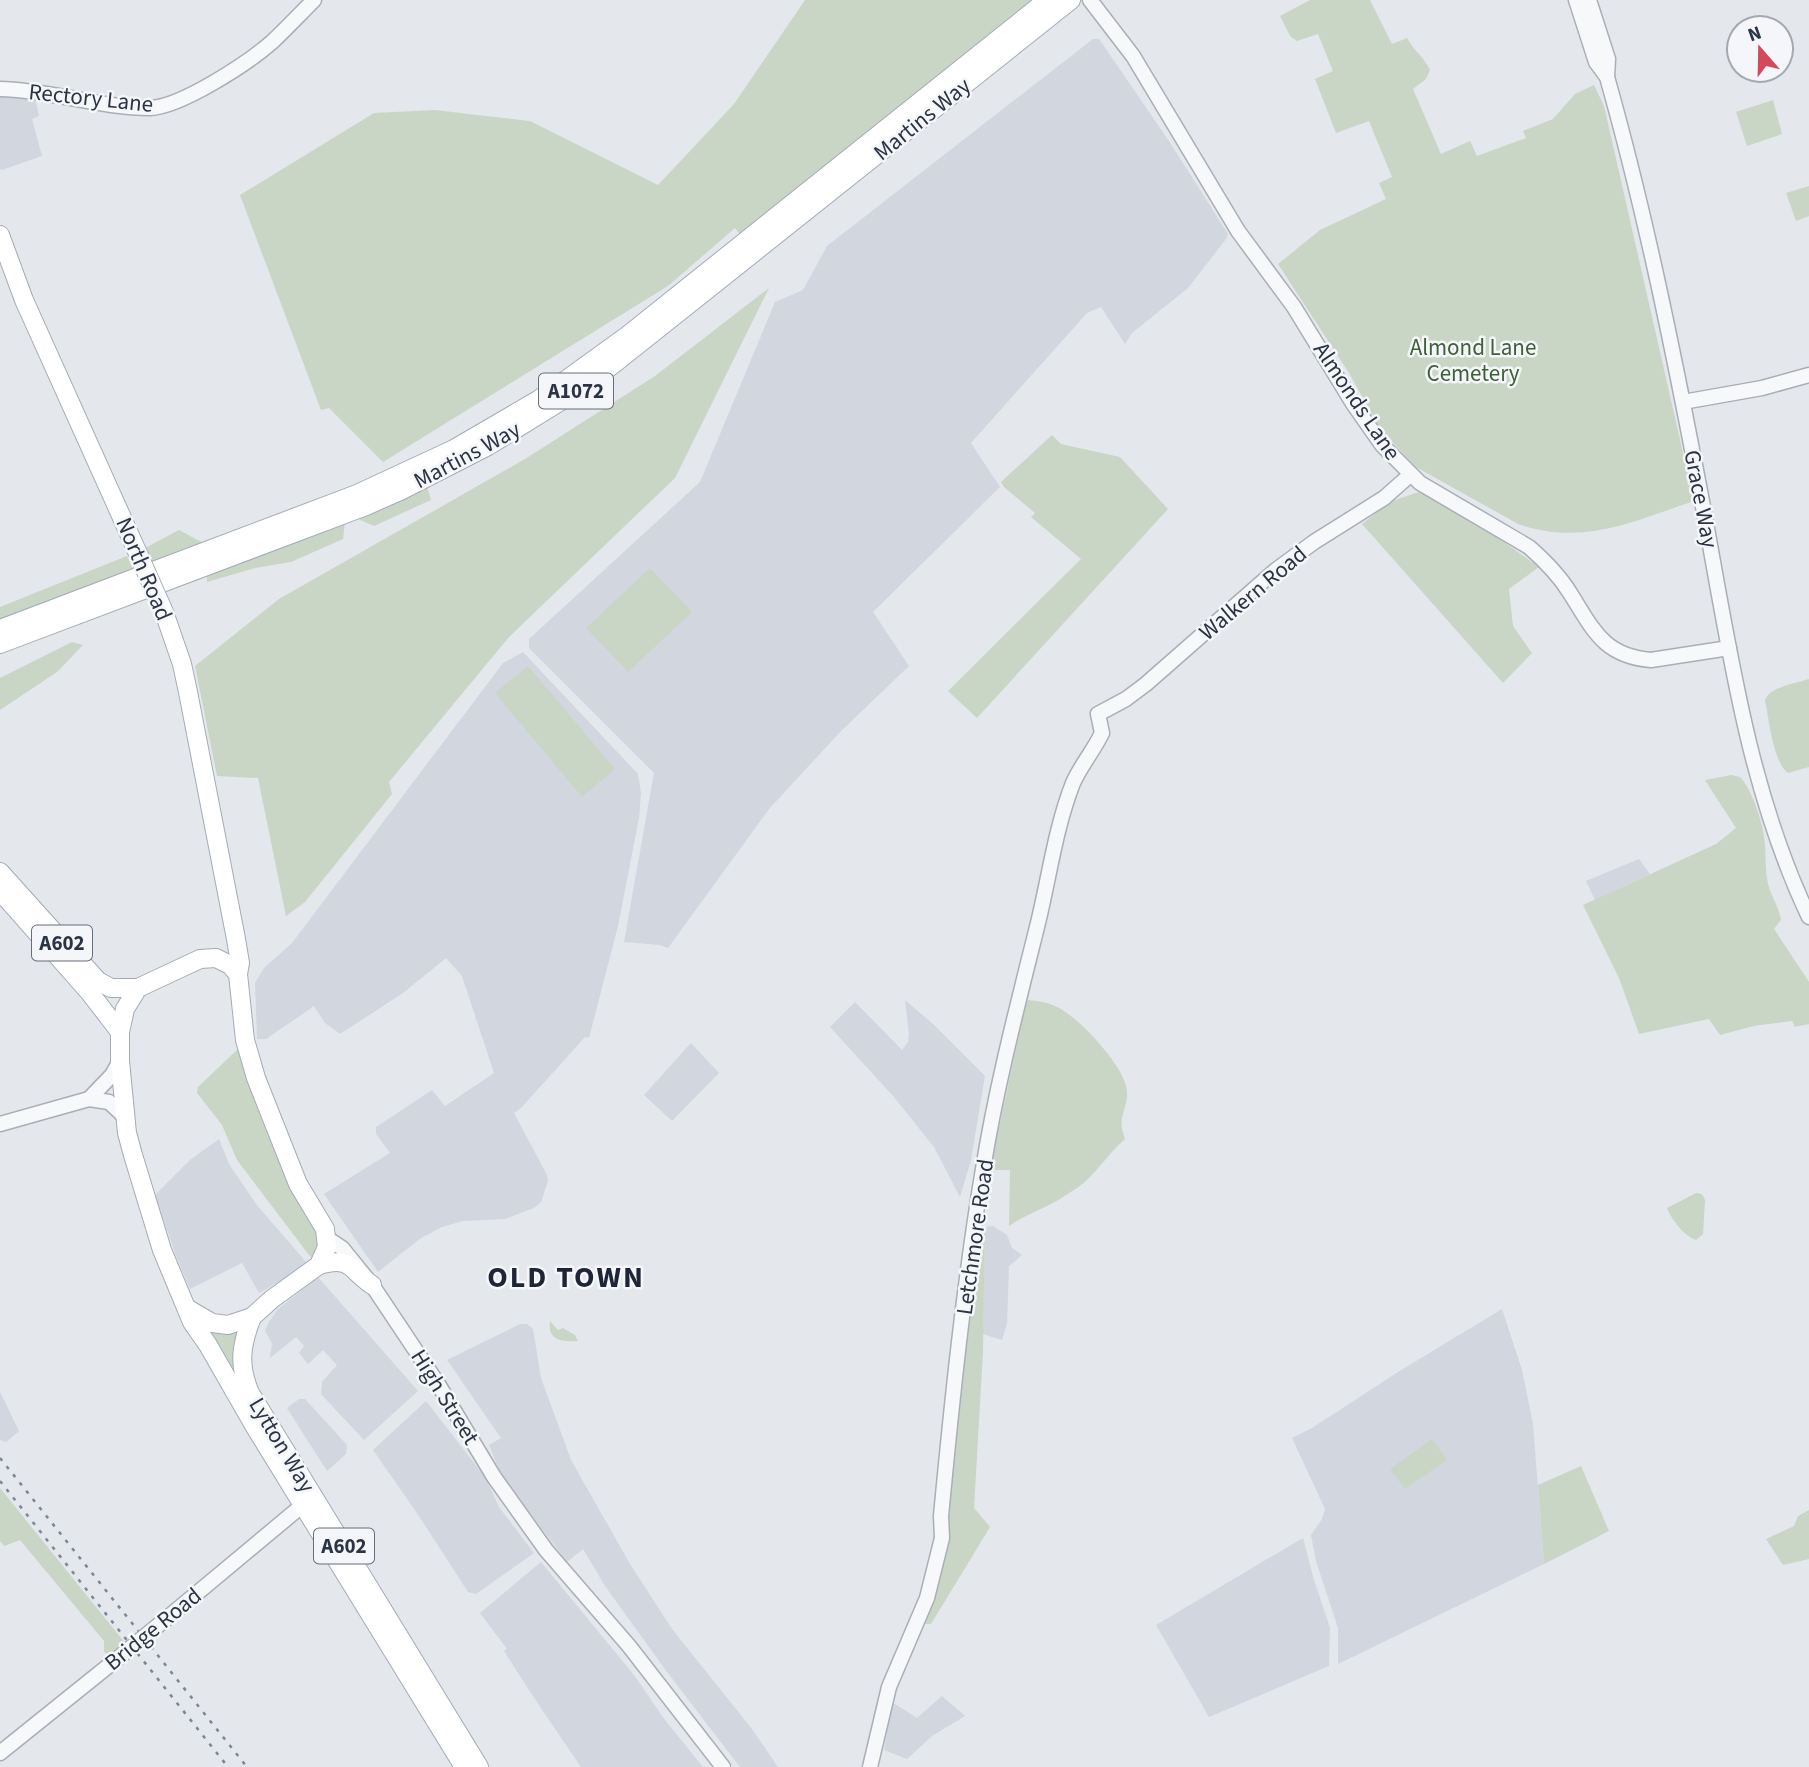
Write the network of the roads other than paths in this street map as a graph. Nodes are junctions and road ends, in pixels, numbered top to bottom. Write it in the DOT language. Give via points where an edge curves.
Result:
graph roads {
  1 [pos="314,0"];
  2 [pos="1047,0"];
  3 [pos="1071,0"];
  4 [pos="1576,0"];
  5 [pos="1589,0"];
  6 [pos="1094,6"];
  7 [pos="1607,77"];
  8 [pos="0,89"];
  9 [pos="0,235"];
  10 [pos="1809,375"];
  11 [pos="1683,402"];
  12 [pos="1410,475"];
  13 [pos="0,629"];
  14 [pos="0,644"];
  15 [pos="1729,648"];
  16 [pos="1098,714"];
  17 [pos="0,872"];
  18 [pos="0,891"];
  19 [pos="1809,916"];
  20 [pos="231,920"];
  21 [pos="200,959"];
  22 [pos="239,983"];
  23 [pos="138,988"];
  24 [pos="120,1032"];
  25 [pos="121,1061"];
  26 [pos="89,1099"];
  27 [pos="125,1117"];
  28 [pos="0,1124"];
  29 [pos="327,1238"];
  30 [pos="319,1265"];
  31 [pos="372,1286"];
  32 [pos="188,1309"];
  33 [pos="252,1317"];
  34 [pos="304,1504"];
  35 [pos="0,1753"];
  36 [pos="464,1767"];
  37 [pos="479,1767"];
  38 [pos="723,1767"];
  39 [pos="870,1767"];
  1 -- 8 [label="street, Rectory Lane" via="260,52 170,105 137,107"];
  2 -- 13 [label="main road, A1072" via="628,335 519,412 454,449 356,494"];
  3 -- 14 [label="main road, Martins Way / A1072" via="615,363 488,446 366,506"];
  4 -- 7 [label="street, Grace Way" via="1596,62"];
  5 -- 7 [label="street, Grace Way" via="1608,58"];
  6 -- 12 [label="street, Almonds Lane" via="1133,56 1238,231 1294,307 1359,413"];
  7 -- 11 [label="street, Grace Way" via="1643,212"];
  9 -- 20 [label="main road, North Road, bridge" via="164,612 182,664"];
  10 -- 11 [label="street"];
  11 -- 15 [label="street, Grace Way"];
  12 -- 15 [label="street, Almonds Lane" via="1544,559 1588,625 1614,650 1651,660"];
  12 -- 16 [label="street, Walkern Road" via="1384,498 1290,558 1148,682"];
  15 -- 19 [label="street, Grace Way" via="1763,795"];
  16 -- 39 [label="street, Letchmore Road" via="1102,733 1078,771 1056,839 983,1167 956,1375 942,1538 927,1598 889,1687"];
  17 -- 23 [label="main road, A602" via="98,981 111,988"];
  18 -- 24 [label="main road, A602"];
  20 -- 21 [label="main road" via="227,934"];
  20 -- 22 [label="main road, North Road"];
  21 -- 22 [label="main road" via="230,965"];
  21 -- 23 [label="main road"];
  22 -- 29 [label="main road, High Street" via="245,1040 256,1078 298,1184"];
  23 -- 24 [label="main road, Lytton Way / A602" via="125,1009"];
  24 -- 25 [label="main road, Lytton Way / A602"];
  25 -- 26 [label="street"];
  25 -- 27 [label="main road, Lytton Way / A602"];
  26 -- 27 [label="street" via="109,1102"];
  26 -- 28 [label="street"];
  27 -- 32 [label="main road, Lytton Way / A602" via="162,1250"];
  29 -- 30 [label="main road" via="326,1254"];
  29 -- 31 [label="street, High Street" via="342,1248"];
  30 -- 31 [label="main road" via="344,1262"];
  30 -- 33 [label="main road"];
  31 -- 38 [label="street, High Street" via="521,1516"];
  32 -- 33 [label="main road" via="212,1323 228,1325"];
  32 -- 34 [label="main road, Lytton Way / A602"];
  33 -- 37 [label="main road, Lytton Way / A602" via="241,1363 250,1393"];
  34 -- 35 [label="street, Bridge Road, bridge"];
  34 -- 36 [label="main road, Lytton Way / A602"];
}
